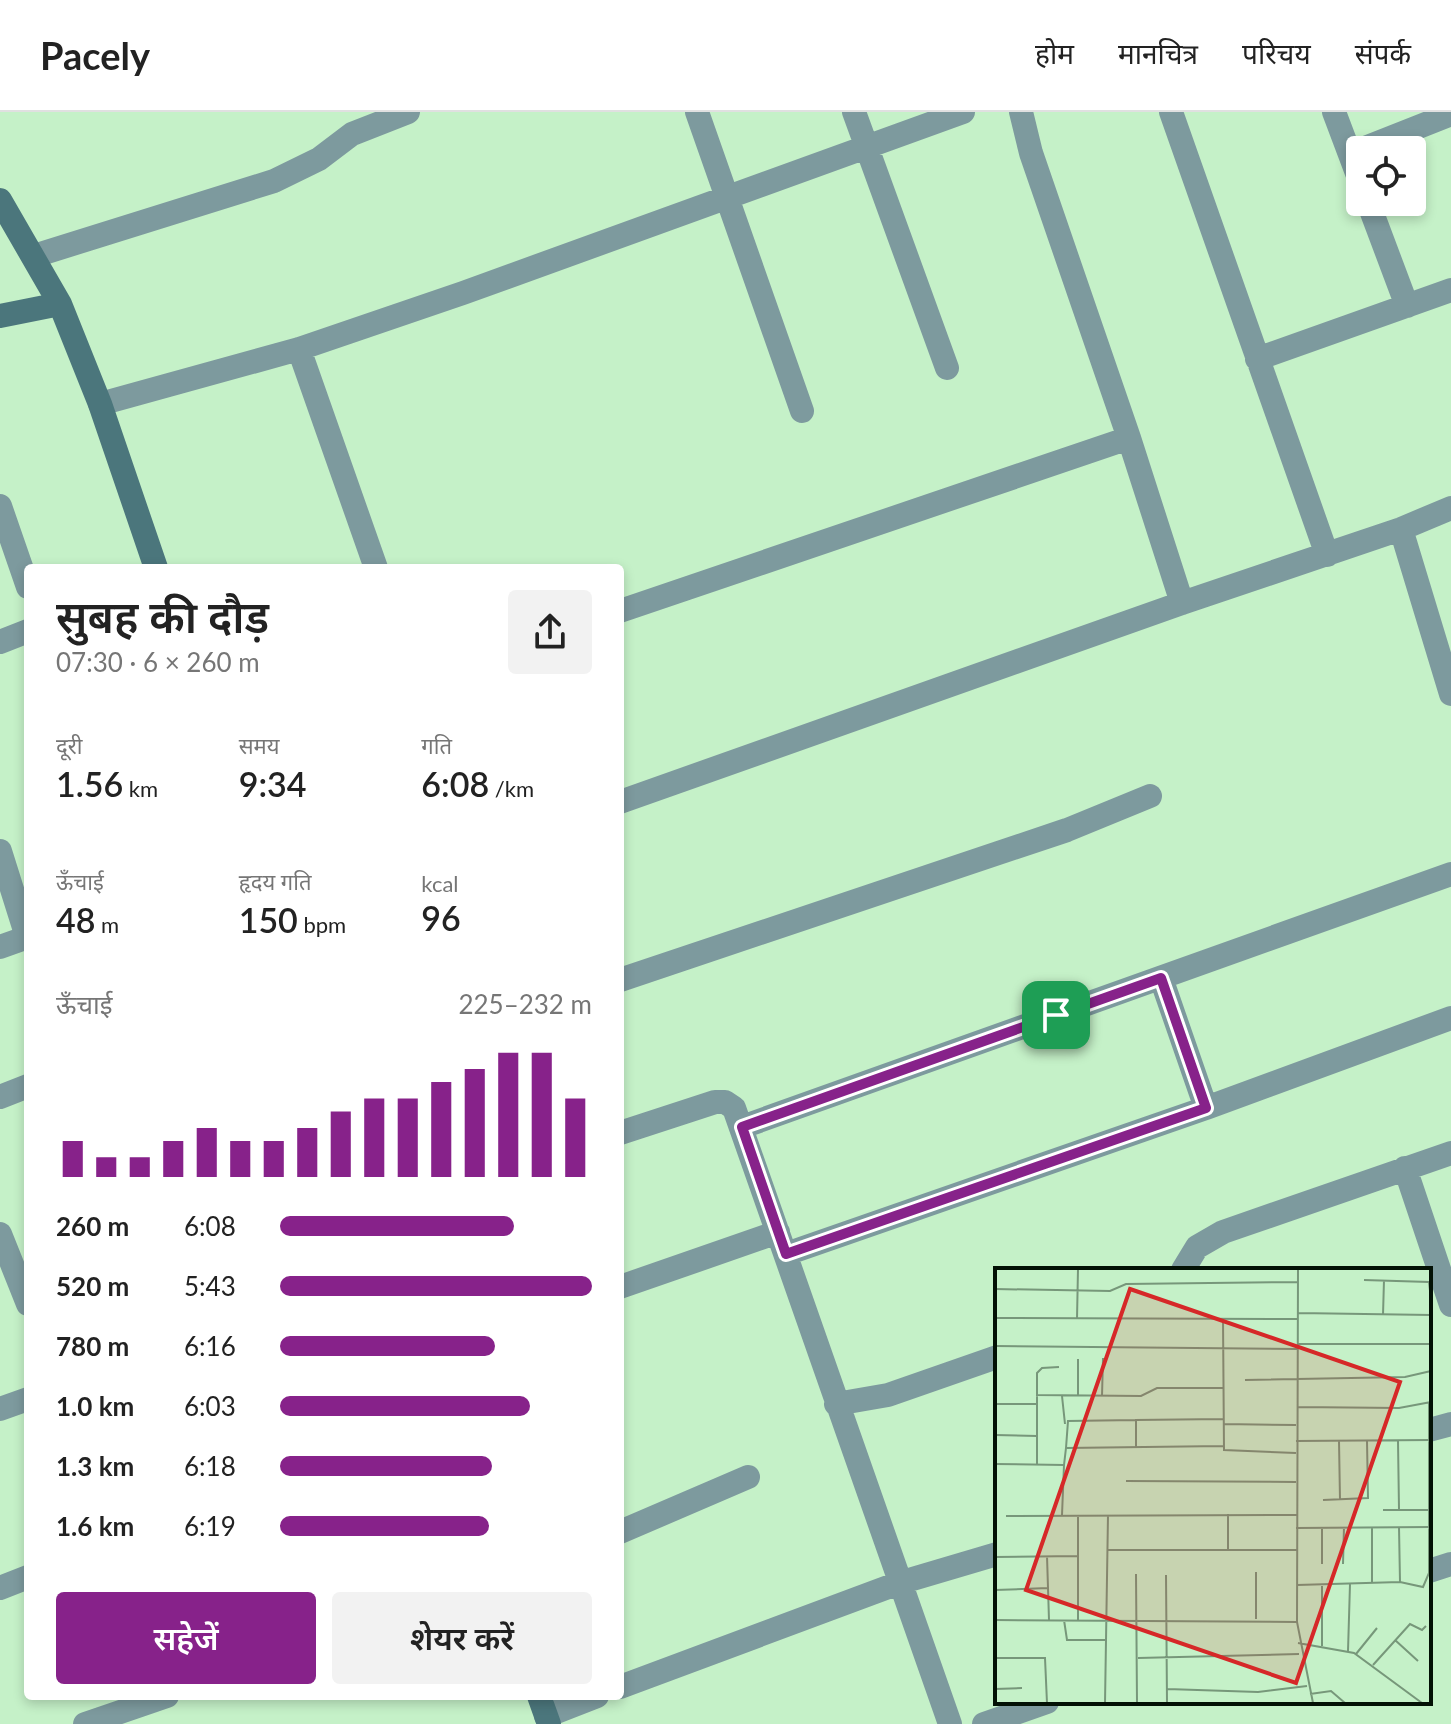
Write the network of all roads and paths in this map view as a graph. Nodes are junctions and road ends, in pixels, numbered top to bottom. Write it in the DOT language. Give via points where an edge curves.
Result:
graph roads {
  1 [pos="408,112"];
  2 [pos="697,112"];
  3 [pos="854,112"];
  4 [pos="963,112"];
  5 [pos="1021,112"];
  6 [pos="1171,112"];
  7 [pos="1334,112"];
  8 [pos="1451,114"];
  9 [pos="1395,136"];
  10 [pos="1346,144"];
  11 [pos="866,148"];
  12 [pos="728,197"];
  13 [pos="0,200"];
  14 [pos="1373,216"];
  15 [pos="34,256"];
  16 [pos="1451,290"];
  17 [pos="60,304"];
  18 [pos="1407,306"];
  19 [pos="0,316"];
  20 [pos="299,349"];
  21 [pos="1257,359"];
  22 [pos="947,368"];
  23 [pos="100,404"];
  24 [pos="802,411"];
  25 [pos="1129,438"];
  26 [pos="0,506"];
  27 [pos="1451,508"];
  28 [pos="1401,529"];
  29 [pos="1327,555"];
  30 [pos="155,564"];
  31 [pos="375,564"];
  32 [pos="24,575"];
  33 [pos="1182,603"];
  34 [pos="624,610"];
  35 [pos="24,633"];
  36 [pos="0,642"];
  37 [pos="1451,694"];
  38 [pos="1150,796"];
  39 [pos="624,801"];
  40 [pos="0,851"];
  41 [pos="1451,874"];
  42 [pos="24,925"];
  43 [pos="24,938"];
  44 [pos="0,947"];
  45 [pos="1161,978"];
  46 [pos="624,979"];
  47 [pos="1451,1018"];
  48 [pos="24,1088"];
  49 [pos="0,1097"];
  50 [pos="1206,1108"];
  51 [pos="742,1127"];
  52 [pos="624,1132"];
  53 [pos="1451,1153"];
  54 [pos="1405,1168"];
  55 [pos="0,1234"];
  56 [pos="782,1243"];
  57 [pos="1184,1268"];
  58 [pos="624,1286"];
  59 [pos="24,1294"];
  60 [pos="1451,1305"];
  61 [pos="995,1358"];
  62 [pos="24,1400"];
  63 [pos="836,1404"];
  64 [pos="0,1409"];
  65 [pos="1451,1424"];
  66 [pos="1431,1429"];
  67 [pos="748,1477"];
  68 [pos="624,1530"];
  69 [pos="995,1555"];
  70 [pos="1451,1564"];
  71 [pos="1431,1570"];
  72 [pos="24,1579"];
  73 [pos="899,1583"];
  74 [pos="0,1588"];
  75 [pos="624,1686"];
  76 [pos="155,1700"];
  77 [pos="584,1700"];
  78 [pos="1041,1704"];
  79 [pos="545,1712"];
  80 [pos="85,1724"];
  81 [pos="950,1724"];
  82 [pos="984,1724"];
  1 -- 15 [label="street" via="352,134 319,159 274,181"];
  2 -- 12 [label="street"];
  3 -- 11 [label="street"];
  4 -- 11 [label="street"];
  5 -- 25 [label="street"];
  6 -- 21 [label="street"];
  7 -- 10 [label="street"];
  8 -- 9 [label="street"];
  11 -- 12 [label="street"];
  11 -- 22 [label="street"];
  12 -- 20 [label="street"];
  12 -- 24 [label="street"];
  13 -- 15 [label="street"];
  14 -- 18 [label="street"];
  15 -- 17 [label="street"];
  16 -- 18 [label="street"];
  17 -- 19 [label="street"];
  17 -- 23 [label="street"];
  18 -- 21 [label="street"];
  20 -- 23 [label="street"];
  20 -- 31 [label="street"];
  21 -- 29 [label="street"];
  23 -- 30 [label="street"];
  25 -- 33 [label="street"];
  25 -- 34 [label="street"];
  26 -- 32 [label="street"];
  27 -- 28 [label="street"];
  28 -- 29 [label="street"];
  28 -- 37 [label="street"];
  29 -- 33 [label="street"];
  33 -- 39 [label="street"];
  35 -- 36 [label="street"];
  38 -- 46 [label="street" via="1067,830"];
  40 -- 42 [label="street"];
  41 -- 45 [label="street"];
  43 -- 44 [label="street"];
  45 -- 50 [label="street"];
  45 -- 51 [label="street"];
  47 -- 50 [label="street"];
  48 -- 49 [label="street"];
  50 -- 56 [label="street"];
  51 -- 52 [label="street" via="734,1108 715,1102"];
  51 -- 56 [label="street"];
  53 -- 54 [label="street"];
  54 -- 57 [label="street" via="1223,1232 1197,1247"];
  54 -- 60 [label="street"];
  55 -- 59 [label="street"];
  56 -- 58 [label="street"];
  56 -- 63 [label="street"];
  61 -- 63 [label="street" via="888,1395"];
  62 -- 64 [label="street"];
  63 -- 73 [label="street"];
  65 -- 66 [label="street"];
  67 -- 68 [label="street"];
  69 -- 73 [label="street"];
  70 -- 71 [label="street"];
  72 -- 74 [label="street"];
  73 -- 75 [label="street"];
  73 -- 81 [label="street"];
  76 -- 80 [label="street"];
  77 -- 79 [label="street"];
  78 -- 82 [label="street"];
}
